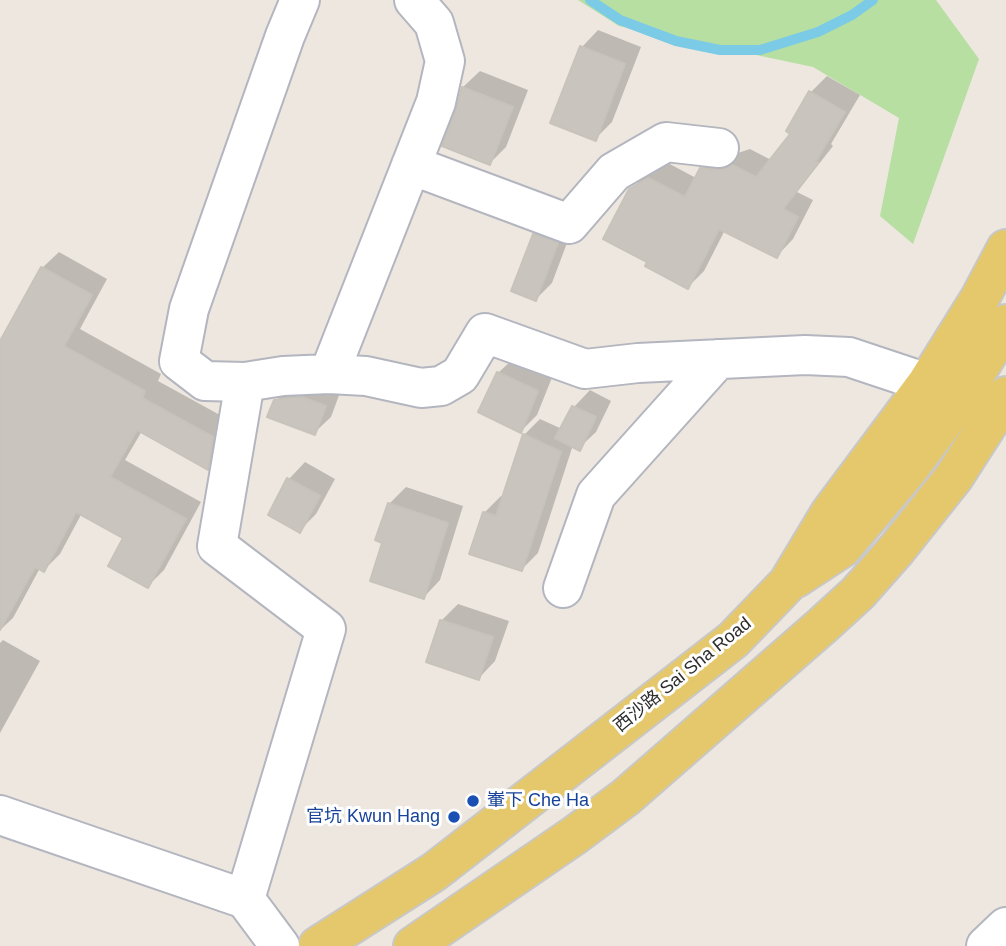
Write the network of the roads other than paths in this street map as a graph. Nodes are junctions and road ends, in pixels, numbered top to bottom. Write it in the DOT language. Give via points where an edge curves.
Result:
graph roads {
  1 [pos="300,0"];
  2 [pos="414,0"];
  3 [pos="719,148"];
  4 [pos="411,165"];
  5 [pos="1006,249"];
  6 [pos="1006,324"];
  7 [pos="718,359"];
  8 [pos="329,374"];
  9 [pos="244,382"];
  10 [pos="943,392"];
  11 [pos="1001,416"];
  12 [pos="564,588"];
  13 [pos="0,815"];
  14 [pos="245,899"];
  15 [pos="1006,927"];
  16 [pos="280,946"];
  17 [pos="318,946"];
  18 [pos="413,946"];
  19 [pos="986,946"];
  1 -- 9 [label="street" via="188,309 181,344 179,361 205,381"];
  2 -- 4 [label="street" via="434,23 445,61 436,102"];
  3 -- 4 [label="street" via="666,142 614,172 569,224"];
  4 -- 8 [label="street"];
  5 -- 10 [label="main road, 西沙路 Sai Sha Road" via="980,298"];
  6 -- 10 [label="main road"];
  7 -- 8 [label="street" via="585,369 485,333 460,375 442,386 421,388 366,376"];
  7 -- 10 [label="street" via="849,357"];
  7 -- 12 [label="street" via="596,495"];
  8 -- 9 [label="street"];
  9 -- 14 [label="street" via="217,545 326,629"];
  10 -- 11 [label="street"];
  10 -- 17 [label="main road, 西沙路 Sai Sha Road" via="830,513 788,583 733,640 434,872"];
  11 -- 18 [label="main road" via="896,550 823,625 626,797"];
  13 -- 14 [label="street"];
  14 -- 16 [label="street"];
  15 -- 19 [label="street"];
}
